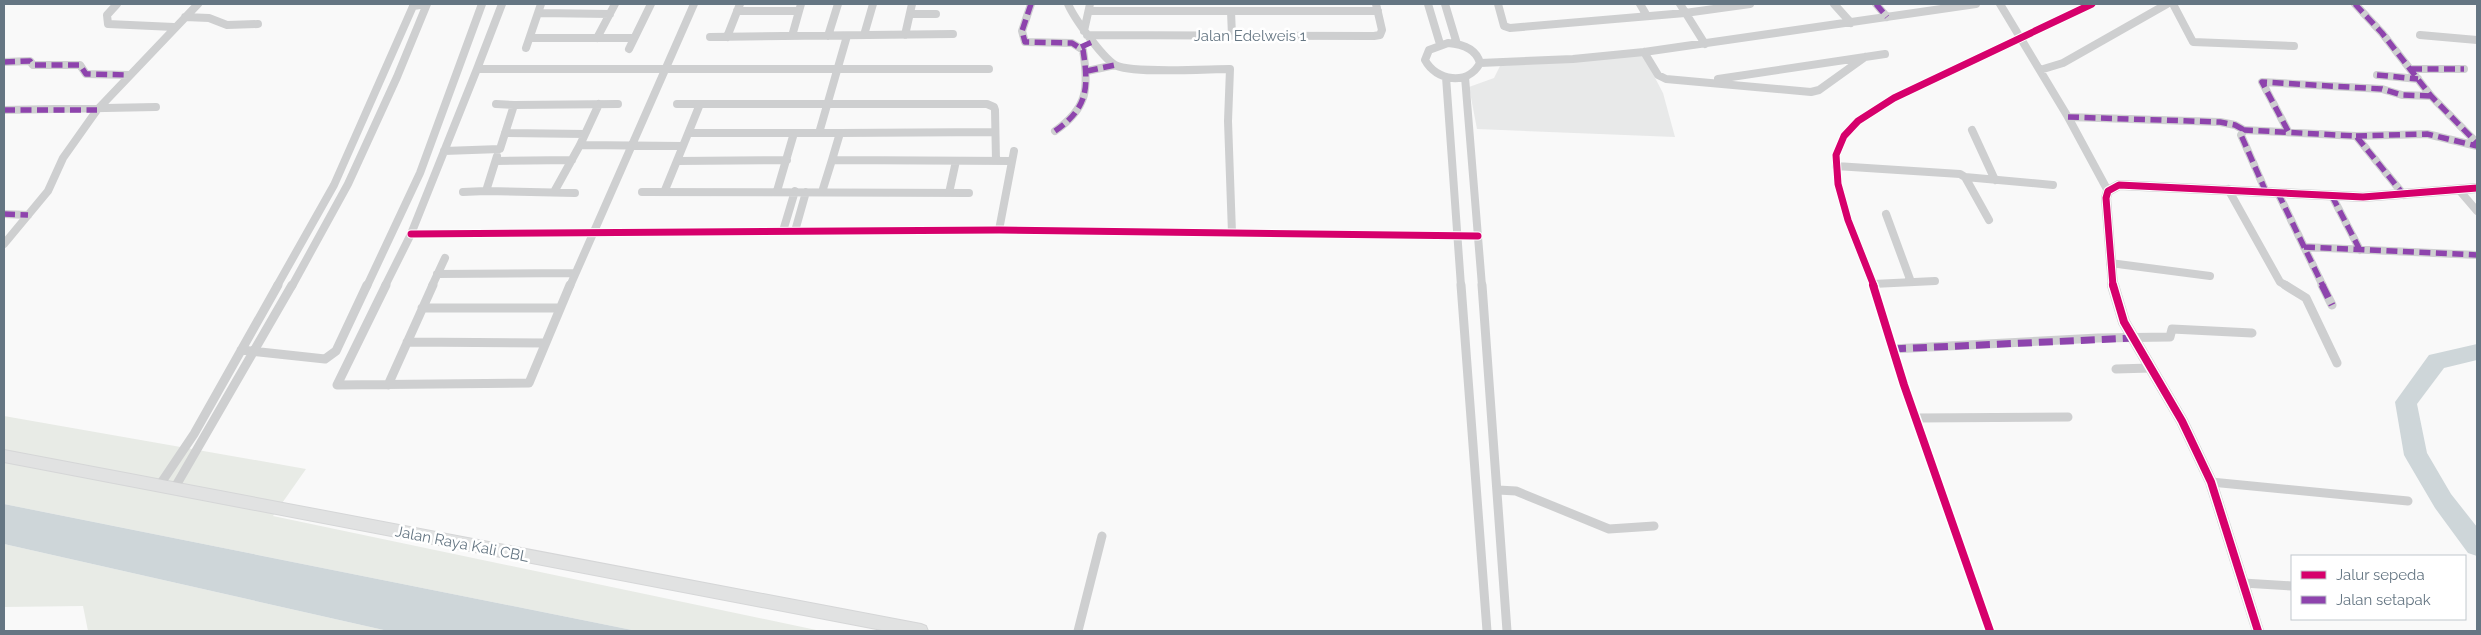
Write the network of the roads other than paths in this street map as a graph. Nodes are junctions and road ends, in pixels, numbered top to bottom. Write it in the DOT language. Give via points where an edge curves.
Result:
graph roads {
  1 [pos="118,4"];
  2 [pos="198,4"];
  3 [pos="427,4"];
  4 [pos="482,4"];
  5 [pos="502,4"];
  6 [pos="541,4"];
  7 [pos="615,4"];
  8 [pos="651,4"];
  9 [pos="694,4"];
  10 [pos="838,4"];
  11 [pos="874,4"];
  12 [pos="912,4"];
  13 [pos="1031,4"];
  14 [pos="1068,4"];
  15 [pos="1428,4"];
  16 [pos="1445,4"];
  17 [pos="1498,4"];
  18 [pos="1640,4"];
  19 [pos="1680,4"];
  20 [pos="1750,4"];
  21 [pos="1834,4"];
  22 [pos="1876,4"];
  23 [pos="1976,4"];
  24 [pos="2000,4"];
  25 [pos="2092,4"];
  26 [pos="2167,4"];
  27 [pos="2173,4"];
  28 [pos="2355,4"];
  29 [pos="413,5"];
  30 [pos="739,7"];
  31 [pos="1090,7"];
  32 [pos="1212,7"];
  33 [pos="1247,7"];
  34 [pos="800,8"];
  35 [pos="1350,8"];
  36 [pos="1377,8"];
  37 [pos="1230,11"];
  38 [pos="538,13"];
  39 [pos="1685,13"];
  40 [pos="610,14"];
  41 [pos="910,14"];
  42 [pos="936,14"];
  43 [pos="185,16"];
  44 [pos="1647,16"];
  45 [pos="1887,17"];
  46 [pos="1852,23"];
  47 [pos="258,24"];
  48 [pos="174,27"];
  49 [pos="1085,33"];
  50 [pos="953,34"];
  51 [pos="864,35"];
  52 [pos="905,35"];
  53 [pos="2420,35"];
  54 [pos="792,36"];
  55 [pos="828,36"];
  56 [pos="847,36"];
  57 [pos="1232,36"];
  58 [pos="727,37"];
  59 [pos="2020,37"];
  60 [pos="530,38"];
  61 [pos="597,38"];
  62 [pos="634,38"];
  63 [pos="710,38"];
  64 [pos="2477,40"];
  65 [pos="1092,42"];
  66 [pos="1440,44"];
  67 [pos="1457,44"];
  68 [pos="1705,44"];
  69 [pos="1081,46"];
  70 [pos="2294,46"];
  71 [pos="526,48"];
  72 [pos="629,49"];
  73 [pos="1644,52"];
  74 [pos="1885,54"];
  75 [pos="1865,57"];
  76 [pos="4,62"];
  77 [pos="1480,63"];
  78 [pos="1115,65"];
  79 [pos="838,68"];
  80 [pos="989,69"];
  81 [pos="2410,69"];
  82 [pos="2464,69"];
  83 [pos="477,70"];
  84 [pos="664,70"];
  85 [pos="2040,70"];
  86 [pos="1087,71"];
  87 [pos="129,75"];
  88 [pos="2377,75"];
  89 [pos="1446,77"];
  90 [pos="1465,77"];
  91 [pos="2418,79"];
  92 [pos="1703,82"];
  93 [pos="2431,96"];
  94 [pos="496,104"];
  95 [pos="599,104"];
  96 [pos="618,104"];
  97 [pos="676,104"];
  98 [pos="700,104"];
  99 [pos="827,104"];
  100 [pos="514,105"];
  101 [pos="156,107"];
  102 [pos="4,110"];
  103 [pos="97,110"];
  104 [pos="2068,117"];
  105 [pos="1972,130"];
  106 [pos="2244,130"];
  107 [pos="1055,131"];
  108 [pos="2288,131"];
  109 [pos="995,132"];
  110 [pos="505,133"];
  111 [pos="689,133"];
  112 [pos="794,133"];
  113 [pos="819,133"];
  114 [pos="840,133"];
  115 [pos="585,134"];
  116 [pos="2356,136"];
  117 [pos="580,145"];
  118 [pos="2477,145"];
  119 [pos="632,146"];
  120 [pos="683,146"];
  121 [pos="500,149"];
  122 [pos="444,151"];
  123 [pos="1014,151"];
  124 [pos="572,160"];
  125 [pos="787,160"];
  126 [pos="832,160"];
  127 [pos="496,161"];
  128 [pos="677,161"];
  129 [pos="956,161"];
  130 [pos="996,161"];
  131 [pos="1012,161"];
  132 [pos="1836,166"];
  133 [pos="1965,178"];
  134 [pos="1995,180"];
  135 [pos="348,184"];
  136 [pos="334,185"];
  137 [pos="2053,185"];
  138 [pos="2477,188"];
  139 [pos="2228,189"];
  140 [pos="665,190"];
  141 [pos="2459,190"];
  142 [pos="486,191"];
  143 [pos="777,191"];
  144 [pos="463,192"];
  145 [pos="554,192"];
  146 [pos="642,192"];
  147 [pos="795,192"];
  148 [pos="806,192"];
  149 [pos="822,192"];
  150 [pos="2108,192"];
  151 [pos="2266,192"];
  152 [pos="575,193"];
  153 [pos="949,193"];
  154 [pos="969,193"];
  155 [pos="2278,193"];
  156 [pos="2332,196"];
  157 [pos="2404,196"];
  158 [pos="2477,212"];
  159 [pos="4,214"];
  160 [pos="28,214"];
  161 [pos="1886,214"];
  162 [pos="1989,220"];
  163 [pos="999,230"];
  164 [pos="784,231"];
  165 [pos="795,231"];
  166 [pos="592,233"];
  167 [pos="1232,233"];
  168 [pos="411,234"];
  169 [pos="1458,236"];
  170 [pos="1478,236"];
  171 [pos="4,244"];
  172 [pos="2304,246"];
  173 [pos="2360,250"];
  174 [pos="2477,255"];
  175 [pos="445,258"];
  176 [pos="2110,262"];
  177 [pos="437,274"];
  178 [pos="574,274"];
  179 [pos="2210,276"];
  180 [pos="1935,281"];
  181 [pos="1911,282"];
  182 [pos="1873,284"];
  183 [pos="2332,305"];
  184 [pos="422,308"];
  185 [pos="560,308"];
  186 [pos="2252,333"];
  187 [pos="2134,338"];
  188 [pos="407,342"];
  189 [pos="546,343"];
  190 [pos="1892,349"];
  191 [pos="241,350"];
  192 [pos="256,351"];
  193 [pos="2337,363"];
  194 [pos="2151,368"];
  195 [pos="2116,369"];
  196 [pos="388,385"];
  197 [pos="2068,417"];
  198 [pos="1916,418"];
  199 [pos="4,456"];
  200 [pos="2210,482"];
  201 [pos="159,486"];
  202 [pos="174,489"];
  203 [pos="1498,490"];
  204 [pos="2408,500"];
  205 [pos="1654,526"];
  206 [pos="1102,536"];
  207 [pos="2243,582"];
  208 [pos="2291,586"];
  209 [pos="1079,627"];
  210 [pos="921,631"];
  211 [pos="1487,631"];
  212 [pos="1507,631"];
  213 [pos="1990,631"];
  214 [pos="2258,631"];
  1 -- 48 [label="street" via="107,15 108,24"];
  2 -- 43 [label="street"];
  3 -- 29 [label="street"];
  3 -- 135 [label="street"];
  4 -- 192 [label="street" via="420,173 340,345 325,359"];
  5 -- 83 [label="street"];
  6 -- 38 [label="street"];
  7 -- 40 [label="street"];
  8 -- 62 [label="street"];
  9 -- 84 [label="street"];
  10 -- 55 [label="street"];
  11 -- 51 [label="street"];
  12 -- 41 [label="street"];
  13 -- 69 [label="street" via="1022,32 1025,42 1072,42"];
  14 -- 49 [label="street"];
  15 -- 66 [label="street"];
  16 -- 67 [label="street"];
  17 -- 44 [label="street" via="1504,26 1510,28"];
  18 -- 44 [label="street"];
  19 -- 39 [label="street"];
  20 -- 39 [label="street"];
  21 -- 46 [label="street"];
  22 -- 45 [label="street"];
  23 -- 45 [label="street"];
  24 -- 59 [label="street"];
  25 -- 59 [label="street"];
  26 -- 85 [label="street" via="2062,63"];
  27 -- 70 [label="street" via="2193,42"];
  28 -- 81 [label="street"];
  29 -- 136 [label="street"];
  30 -- 34 [label="street"];
  30 -- 58 [label="street"];
  31 -- 32 [label="street"];
  31 -- 49 [label="street"];
  32 -- 37 [label="street"];
  33 -- 35 [label="street"];
  33 -- 37 [label="street"];
  34 -- 54 [label="street"];
  35 -- 36 [label="street"];
  36 -- 57 [label="street, Jalan Edelweis 1" via="1382,30 1380,35"];
  37 -- 57 [label="street"];
  38 -- 40 [label="street"];
  38 -- 60 [label="street"];
  39 -- 44 [label="street"];
  39 -- 68 [label="street"];
  40 -- 61 [label="street"];
  41 -- 42 [label="street"];
  41 -- 52 [label="street"];
  43 -- 47 [label="street" via="209,18 227,25"];
  43 -- 48 [label="street"];
  45 -- 46 [label="street"];
  46 -- 68 [label="street"];
  48 -- 87 [label="street"];
  49 -- 57 [label="street, Jalan Edelweis 1"];
  49 -- 65 [label="street"];
  50 -- 52 [label="street"];
  51 -- 52 [label="street"];
  51 -- 56 [label="street"];
  53 -- 64 [label="street"];
  54 -- 55 [label="street"];
  54 -- 58 [label="street"];
  55 -- 56 [label="street"];
  56 -- 79 [label="street"];
  58 -- 63 [label="street"];
  59 -- 85 [label="street"];
  59 -- 132 [label="street" via="1894,98 1864,117 1838,146"];
  60 -- 61 [label="street"];
  60 -- 71 [label="street"];
  61 -- 62 [label="street"];
  62 -- 72 [label="street"];
  65 -- 69 [label="street"];
  65 -- 78 [label="street"];
  66 -- 67 [label="street"];
  66 -- 89 [label="street" via="1429,50 1425,60 1430,69"];
  67 -- 77 [label="street" via="1474,51"];
  68 -- 73 [label="street"];
  69 -- 86 [label="street"];
  73 -- 77 [label="street"];
  73 -- 92 [label="street" via="1661,78"];
  74 -- 75 [label="street"];
  75 -- 92 [label="street"];
  75 -- 92 [label="street" via="1815,92"];
  76 -- 87 [label="street" via="80,65 86,74"];
  77 -- 90 [label="street" via="1476,72"];
  78 -- 86 [label="street"];
  78 -- 167 [label="street" via="1138,69 1230,69 1228,121"];
  79 -- 80 [label="street"];
  79 -- 84 [label="street"];
  79 -- 99 [label="street"];
  81 -- 82 [label="street"];
  81 -- 91 [label="street"];
  83 -- 84 [label="street"];
  83 -- 122 [label="street"];
  84 -- 119 [label="street"];
  85 -- 104 [label="street"];
  86 -- 107 [label="street" via="1081,110"];
  87 -- 103 [label="street"];
  88 -- 91 [label="street"];
  89 -- 90 [label="street"];
  89 -- 169 [label="street"];
  90 -- 170 [label="street"];
  91 -- 93 [label="street"];
  93 -- 108 [label="street" via="2402,95 2382,89 2262,82"];
  93 -- 118 [label="street"];
  94 -- 100 [label="street"];
  95 -- 96 [label="street"];
  95 -- 100 [label="street"];
  95 -- 115 [label="street"];
  97 -- 98 [label="street"];
  98 -- 99 [label="street"];
  98 -- 111 [label="street"];
  99 -- 109 [label="street" via="987,104 994,107"];
  99 -- 113 [label="street"];
  100 -- 110 [label="street"];
  101 -- 103 [label="street"];
  102 -- 103 [label="street"];
  103 -- 160 [label="street" via="63,158 48,191"];
  104 -- 106 [label="street" via="2220,122"];
  104 -- 150 [label="street"];
  105 -- 134 [label="street"];
  106 -- 108 [label="street"];
  106 -- 151 [label="street" via="2240,135"];
  108 -- 116 [label="street"];
  109 -- 114 [label="street"];
  109 -- 130 [label="street"];
  110 -- 115 [label="street"];
  110 -- 121 [label="street"];
  111 -- 112 [label="street"];
  111 -- 120 [label="street"];
  112 -- 113 [label="street"];
  112 -- 125 [label="street"];
  113 -- 114 [label="street"];
  114 -- 126 [label="street"];
  115 -- 117 [label="street"];
  116 -- 118 [label="street" via="2427,134"];
  116 -- 157 [label="street"];
  117 -- 119 [label="street"];
  117 -- 124 [label="street"];
  119 -- 120 [label="street"];
  119 -- 166 [label="street"];
  120 -- 128 [label="street"];
  121 -- 122 [label="street"];
  121 -- 127 [label="street"];
  122 -- 168 [label="street"];
  123 -- 131 [label="street"];
  124 -- 127 [label="street"];
  124 -- 145 [label="street"];
  125 -- 128 [label="street"];
  125 -- 143 [label="street"];
  126 -- 129 [label="street"];
  126 -- 149 [label="street"];
  127 -- 142 [label="street"];
  128 -- 140 [label="street"];
  129 -- 130 [label="street"];
  129 -- 153 [label="street"];
  130 -- 131 [label="street"];
  131 -- 163 [label="street"];
  132 -- 133 [label="street" via="1954,173"];
  132 -- 182 [label="street" via="1844,205"];
  133 -- 134 [label="street"];
  133 -- 162 [label="street"];
  134 -- 137 [label="street"];
  135 -- 136 [label="street"];
  135 -- 192 [label="street"];
  136 -- 191 [label="street"];
  138 -- 141 [label="street"];
  139 -- 150 [label="street" via="2133,184 2119,185"];
  139 -- 151 [label="street"];
  139 -- 193 [label="street" via="2280,282 2306,298"];
  140 -- 143 [label="street"];
  140 -- 146 [label="street"];
  141 -- 157 [label="street"];
  141 -- 158 [label="street"];
  142 -- 144 [label="street"];
  142 -- 145 [label="street"];
  143 -- 147 [label="street"];
  145 -- 152 [label="street"];
  147 -- 148 [label="street"];
  147 -- 164 [label="street"];
  148 -- 149 [label="street"];
  148 -- 165 [label="street"];
  149 -- 153 [label="street"];
  150 -- 176 [label="street"];
  151 -- 155 [label="street"];
  153 -- 154 [label="street"];
  155 -- 156 [label="street"];
  155 -- 172 [label="street"];
  156 -- 157 [label="street"];
  156 -- 173 [label="street"];
  159 -- 160 [label="street"];
  160 -- 171 [label="street"];
  161 -- 181 [label="street"];
  163 -- 165 [label="street"];
  163 -- 167 [label="street"];
  164 -- 165 [label="street"];
  164 -- 166 [label="street"];
  166 -- 168 [label="street"];
  166 -- 178 [label="street"];
  167 -- 169 [label="street"];
  168 -- 196 [label="street" via="337,385"];
  169 -- 170 [label="street"];
  169 -- 211 [label="street"];
  170 -- 203 [label="street"];
  172 -- 173 [label="street"];
  172 -- 183 [label="street"];
  173 -- 174 [label="street"];
  175 -- 177 [label="street"];
  176 -- 179 [label="street"];
  176 -- 187 [label="street" via="2113,290 2124,322"];
  177 -- 178 [label="street"];
  177 -- 184 [label="street"];
  178 -- 185 [label="street"];
  180 -- 181 [label="street"];
  181 -- 182 [label="street"];
  182 -- 190 [label="street"];
  184 -- 185 [label="street"];
  184 -- 188 [label="street"];
  185 -- 189 [label="street"];
  186 -- 187 [label="street" via="2172,329 2170,337"];
  187 -- 190 [label="street"];
  187 -- 194 [label="street"];
  188 -- 189 [label="street"];
  188 -- 196 [label="street"];
  189 -- 196 [label="street" via="528,383"];
  190 -- 198 [label="street"];
  191 -- 192 [label="street"];
  191 -- 201 [label="street" via="182,454"];
  192 -- 202 [label="street"];
  194 -- 195 [label="street"];
  194 -- 200 [label="street" via="2182,422"];
  197 -- 198 [label="street"];
  198 -- 213 [label="street"];
  199 -- 201 [label="main road, Jalan Raya Kali CBL"];
  200 -- 204 [label="street"];
  200 -- 207 [label="street"];
  201 -- 202 [label="main road, Jalan Raya Kali CBL"];
  202 -- 210 [label="main road, Jalan Raya Kali CBL"];
  203 -- 205 [label="street" via="1516,491 1609,530"];
  203 -- 212 [label="street"];
  206 -- 209 [label="street"];
  207 -- 208 [label="street"];
  207 -- 214 [label="street"];
}
